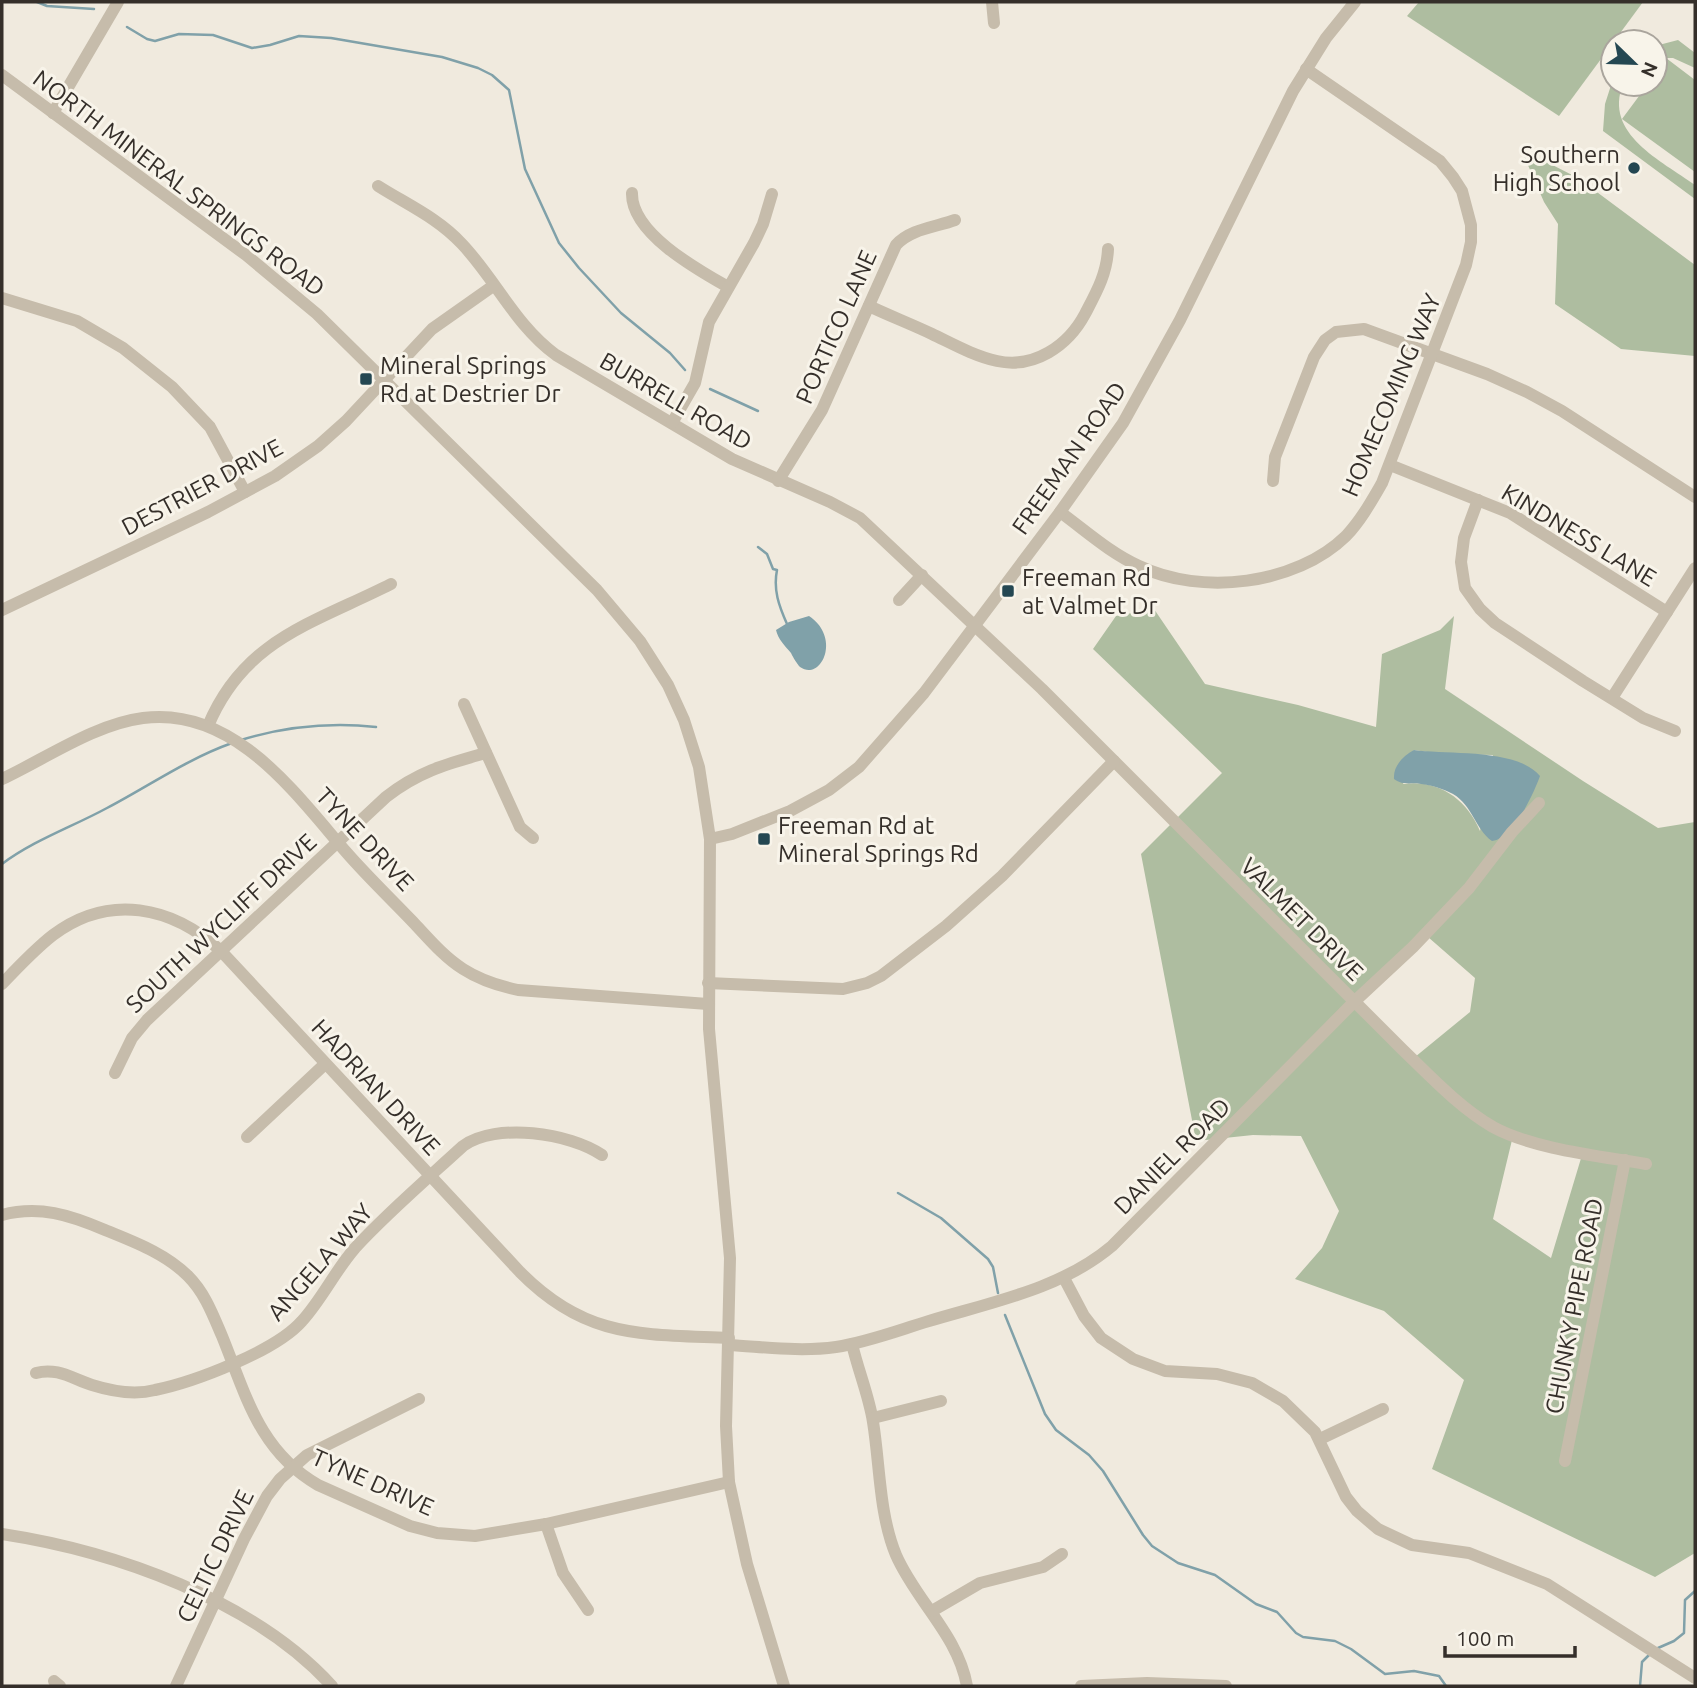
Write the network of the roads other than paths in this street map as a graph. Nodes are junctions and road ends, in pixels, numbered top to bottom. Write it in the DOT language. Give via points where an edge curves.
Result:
graph roads {
  1 [pos="118,2"];
  2 [pos="992,2"];
  3 [pos="1355,2"];
  4 [pos="994,23"];
  5 [pos="1306,69"];
  6 [pos="2,75"];
  7 [pos="54,113"];
  8 [pos="378,186"];
  9 [pos="632,193"];
  10 [pos="772,194"];
  11 [pos="955,220"];
  12 [pos="1108,250"];
  13 [pos="494,286"];
  14 [pos="728,287"];
  15 [pos="2,298"];
  16 [pos="869,306"];
  17 [pos="1432,354"];
  18 [pos="384,380"];
  19 [pos="672,423"];
  20 [pos="1390,465"];
  21 [pos="778,481"];
  22 [pos="1273,481"];
  23 [pos="245,492"];
  24 [pos="1695,497"];
  25 [pos="1478,500"];
  26 [pos="1060,512"];
  27 [pos="1695,568"];
  28 [pos="922,575"];
  29 [pos="391,584"];
  30 [pos="899,600"];
  31 [pos="2,610"];
  32 [pos="1667,612"];
  33 [pos="974,626"];
  34 [pos="1612,698"];
  35 [pos="464,704"];
  36 [pos="208,726"];
  37 [pos="1675,731"];
  38 [pos="486,753"];
  39 [pos="1114,761"];
  40 [pos="2,779"];
  41 [pos="1539,803"];
  42 [pos="533,838"];
  43 [pos="710,839"];
  44 [pos="338,842"];
  45 [pos="221,951"];
  46 [pos="708,983"];
  47 [pos="2,984"];
  48 [pos="1355,1001"];
  49 [pos="708,1003"];
  50 [pos="325,1064"];
  51 [pos="115,1073"];
  52 [pos="247,1137"];
  53 [pos="602,1156"];
  54 [pos="1625,1160"];
  55 [pos="1646,1164"];
  56 [pos="430,1176"];
  57 [pos="2,1215"];
  58 [pos="1064,1278"];
  59 [pos="729,1342"];
  60 [pos="852,1344"];
  61 [pos="233,1363"];
  62 [pos="36,1373"];
  63 [pos="419,1399"];
  64 [pos="941,1401"];
  65 [pos="1383,1409"];
  66 [pos="873,1418"];
  67 [pos="1320,1439"];
  68 [pos="1565,1461"];
  69 [pos="292,1467"];
  70 [pos="729,1482"];
  71 [pos="546,1524"];
  72 [pos="2,1535"];
  73 [pos="1062,1553"];
  74 [pos="216,1600"];
  75 [pos="588,1610"];
  76 [pos="932,1611"];
  77 [pos="1695,1678"];
  78 [pos="1126,1685"];
  79 [pos="176,1686"];
  80 [pos="332,1686"];
  81 [pos="784,1686"];
  82 [pos="967,1686"];
  83 [pos="1081,1686"];
  84 [pos="1226,1686"];
  1 -- 7 [label="street"];
  2 -- 4 [label="street"];
  3 -- 5 [label="street, FREEMAN ROAD"];
  5 -- 17 [label="street, HOMECOMING WAY" via="1440,161 1462,191 1471,242"];
  5 -- 26 [label="street, FREEMAN ROAD" via="1151,374 1123,423"];
  6 -- 7 [label="street, NORTH MINERAL SPRINGS ROAD"];
  7 -- 18 [label="street, NORTH MINERAL SPRINGS ROAD" via="293,292"];
  8 -- 13 [label="street, BURRELL ROAD" via="445,227"];
  9 -- 14 [label="street" via="633,206 666,247"];
  10 -- 14 [label="street" via="763,224"];
  11 -- 16 [label="street, PORTICO LANE" via="902,239"];
  12 -- 16 [label="street" via="1107,269 1082,320 1068,339 1034,359 997,361"];
  13 -- 18 [label="street, DESTRIER DRIVE" via="432,330"];
  13 -- 19 [label="street, BURRELL ROAD" via="543,346"];
  14 -- 19 [label="street" via="709,322 695,383"];
  15 -- 23 [label="street" via="77,321 172,387 210,427"];
  16 -- 21 [label="street, PORTICO LANE" via="822,410"];
  17 -- 20 [label="street, HOMECOMING WAY"];
  17 -- 22 [label="street" via="1364,329 1336,332 1325,340 1305,376 1275,457"];
  17 -- 24 [label="street" via="1487,374 1562,411"];
  18 -- 23 [label="street, DESTRIER DRIVE" via="318,446"];
  18 -- 43 [label="street, NORTH MINERAL SPRINGS ROAD" via="597,590 646,650 668,685 688,732 703,786"];
  19 -- 21 [label="street, BURRELL ROAD"];
  20 -- 25 [label="street, KINDNESS LANE"];
  20 -- 26 [label="street, HOMECOMING WAY" via="1364,514 1321,556 1244,582 1185,581 1149,570 1112,552"];
  21 -- 28 [label="street, BURRELL ROAD" via="860,518"];
  23 -- 31 [label="street, DESTRIER DRIVE"];
  25 -- 32 [label="street, KINDNESS LANE" via="1510,513"];
  25 -- 34 [label="street" via="1464,538 1465,588 1495,623"];
  26 -- 33 [label="street, FREEMAN ROAD"];
  27 -- 32 [label="street"];
  28 -- 30 [label="street"];
  28 -- 33 [label="street, BURRELL ROAD"];
  29 -- 36 [label="street" via="267,647 233,681"];
  32 -- 34 [label="street"];
  33 -- 39 [label="street, VALMET DRIVE"];
  33 -- 43 [label="street, FREEMAN ROAD" via="894,730 845,780 790,811"];
  34 -- 37 [label="street"];
  35 -- 38 [label="street"];
  36 -- 40 [label="street, TYNE DRIVE" via="162,718 124,722"];
  36 -- 44 [label="street, TYNE DRIVE" via="263,761"];
  38 -- 42 [label="street" via="520,827"];
  38 -- 44 [label="street, SOUTH WYCLIFF DRIVE" via="414,776"];
  39 -- 46 [label="street" via="993,885 881,976 843,989"];
  39 -- 48 [label="street, VALMET DRIVE"];
  41 -- 48 [label="street, DANIEL ROAD" via="1469,888"];
  43 -- 46 [label="street, NORTH MINERAL SPRINGS ROAD"];
  44 -- 45 [label="street, SOUTH WYCLIFF DRIVE"];
  44 -- 49 [label="street, TYNE DRIVE" via="447,958 481,979 518,990"];
  45 -- 47 [label="street, HADRIAN DRIVE" via="174,918 120,909 93,914 64,928"];
  45 -- 50 [label="street, HADRIAN DRIVE"];
  45 -- 51 [label="street, SOUTH WYCLIFF DRIVE" via="139,1029"];
  46 -- 49 [label="street, NORTH MINERAL SPRINGS ROAD"];
  48 -- 54 [label="street, VALMET DRIVE" via="1447,1092 1495,1128 1526,1140"];
  48 -- 58 [label="street, DANIEL ROAD" via="1112,1246"];
  49 -- 59 [label="street, NORTH MINERAL SPRINGS ROAD" via="729,1240"];
  50 -- 52 [label="street"];
  50 -- 56 [label="street, HADRIAN DRIVE"];
  53 -- 56 [label="street, ANGELA WAY" via="581,1143 517,1132 489,1134 470,1141"];
  54 -- 55 [label="street, VALMET DRIVE"];
  54 -- 68 [label="street, CHUNKY PIPE ROAD"];
  56 -- 59 [label="street, HADRIAN DRIVE" via="531,1283 565,1310 611,1328"];
  56 -- 61 [label="street, ANGELA WAY" via="352,1252 295,1329"];
  57 -- 61 [label="street, TYNE DRIVE" via="30,1210 59,1212 167,1259 198,1289"];
  58 -- 60 [label="street, DANIEL ROAD"];
  58 -- 67 [label="street" via="1084,1316 1101,1338 1118,1350 1165,1371 1217,1374 1252,1383 1283,1401"];
  59 -- 60 [label="street, DANIEL ROAD" via="775,1350"];
  59 -- 70 [label="street, NORTH MINERAL SPRINGS ROAD"];
  60 -- 66 [label="street"];
  61 -- 62 [label="street, ANGELA WAY" via="143,1392 93,1385 53,1371"];
  61 -- 69 [label="street, TYNE DRIVE" via="264,1435"];
  63 -- 69 [label="street, CELTIC DRIVE" via="325,1445"];
  64 -- 66 [label="street"];
  65 -- 67 [label="street"];
  66 -- 76 [label="street" via="889,1535 904,1570"];
  67 -- 77 [label="street" via="1346,1497 1378,1529 1412,1545 1469,1553 1547,1584"];
  69 -- 71 [label="street, TYNE DRIVE" via="318,1485 423,1530 482,1536"];
  69 -- 74 [label="street, CELTIC DRIVE" via="267,1496"];
  70 -- 71 [label="street, TYNE DRIVE"];
  70 -- 81 [label="street, NORTH MINERAL SPRINGS ROAD" via="747,1564"];
  71 -- 75 [label="street" via="563,1573"];
  72 -- 74 [label="street" via="86,1551"];
  73 -- 76 [label="street" via="1043,1567 980,1583"];
  74 -- 79 [label="street, CELTIC DRIVE"];
  74 -- 80 [label="street" via="290,1647"];
  76 -- 82 [label="street" via="959,1657"];
  78 -- 83 [label="street"];
  78 -- 84 [label="street"];
}
